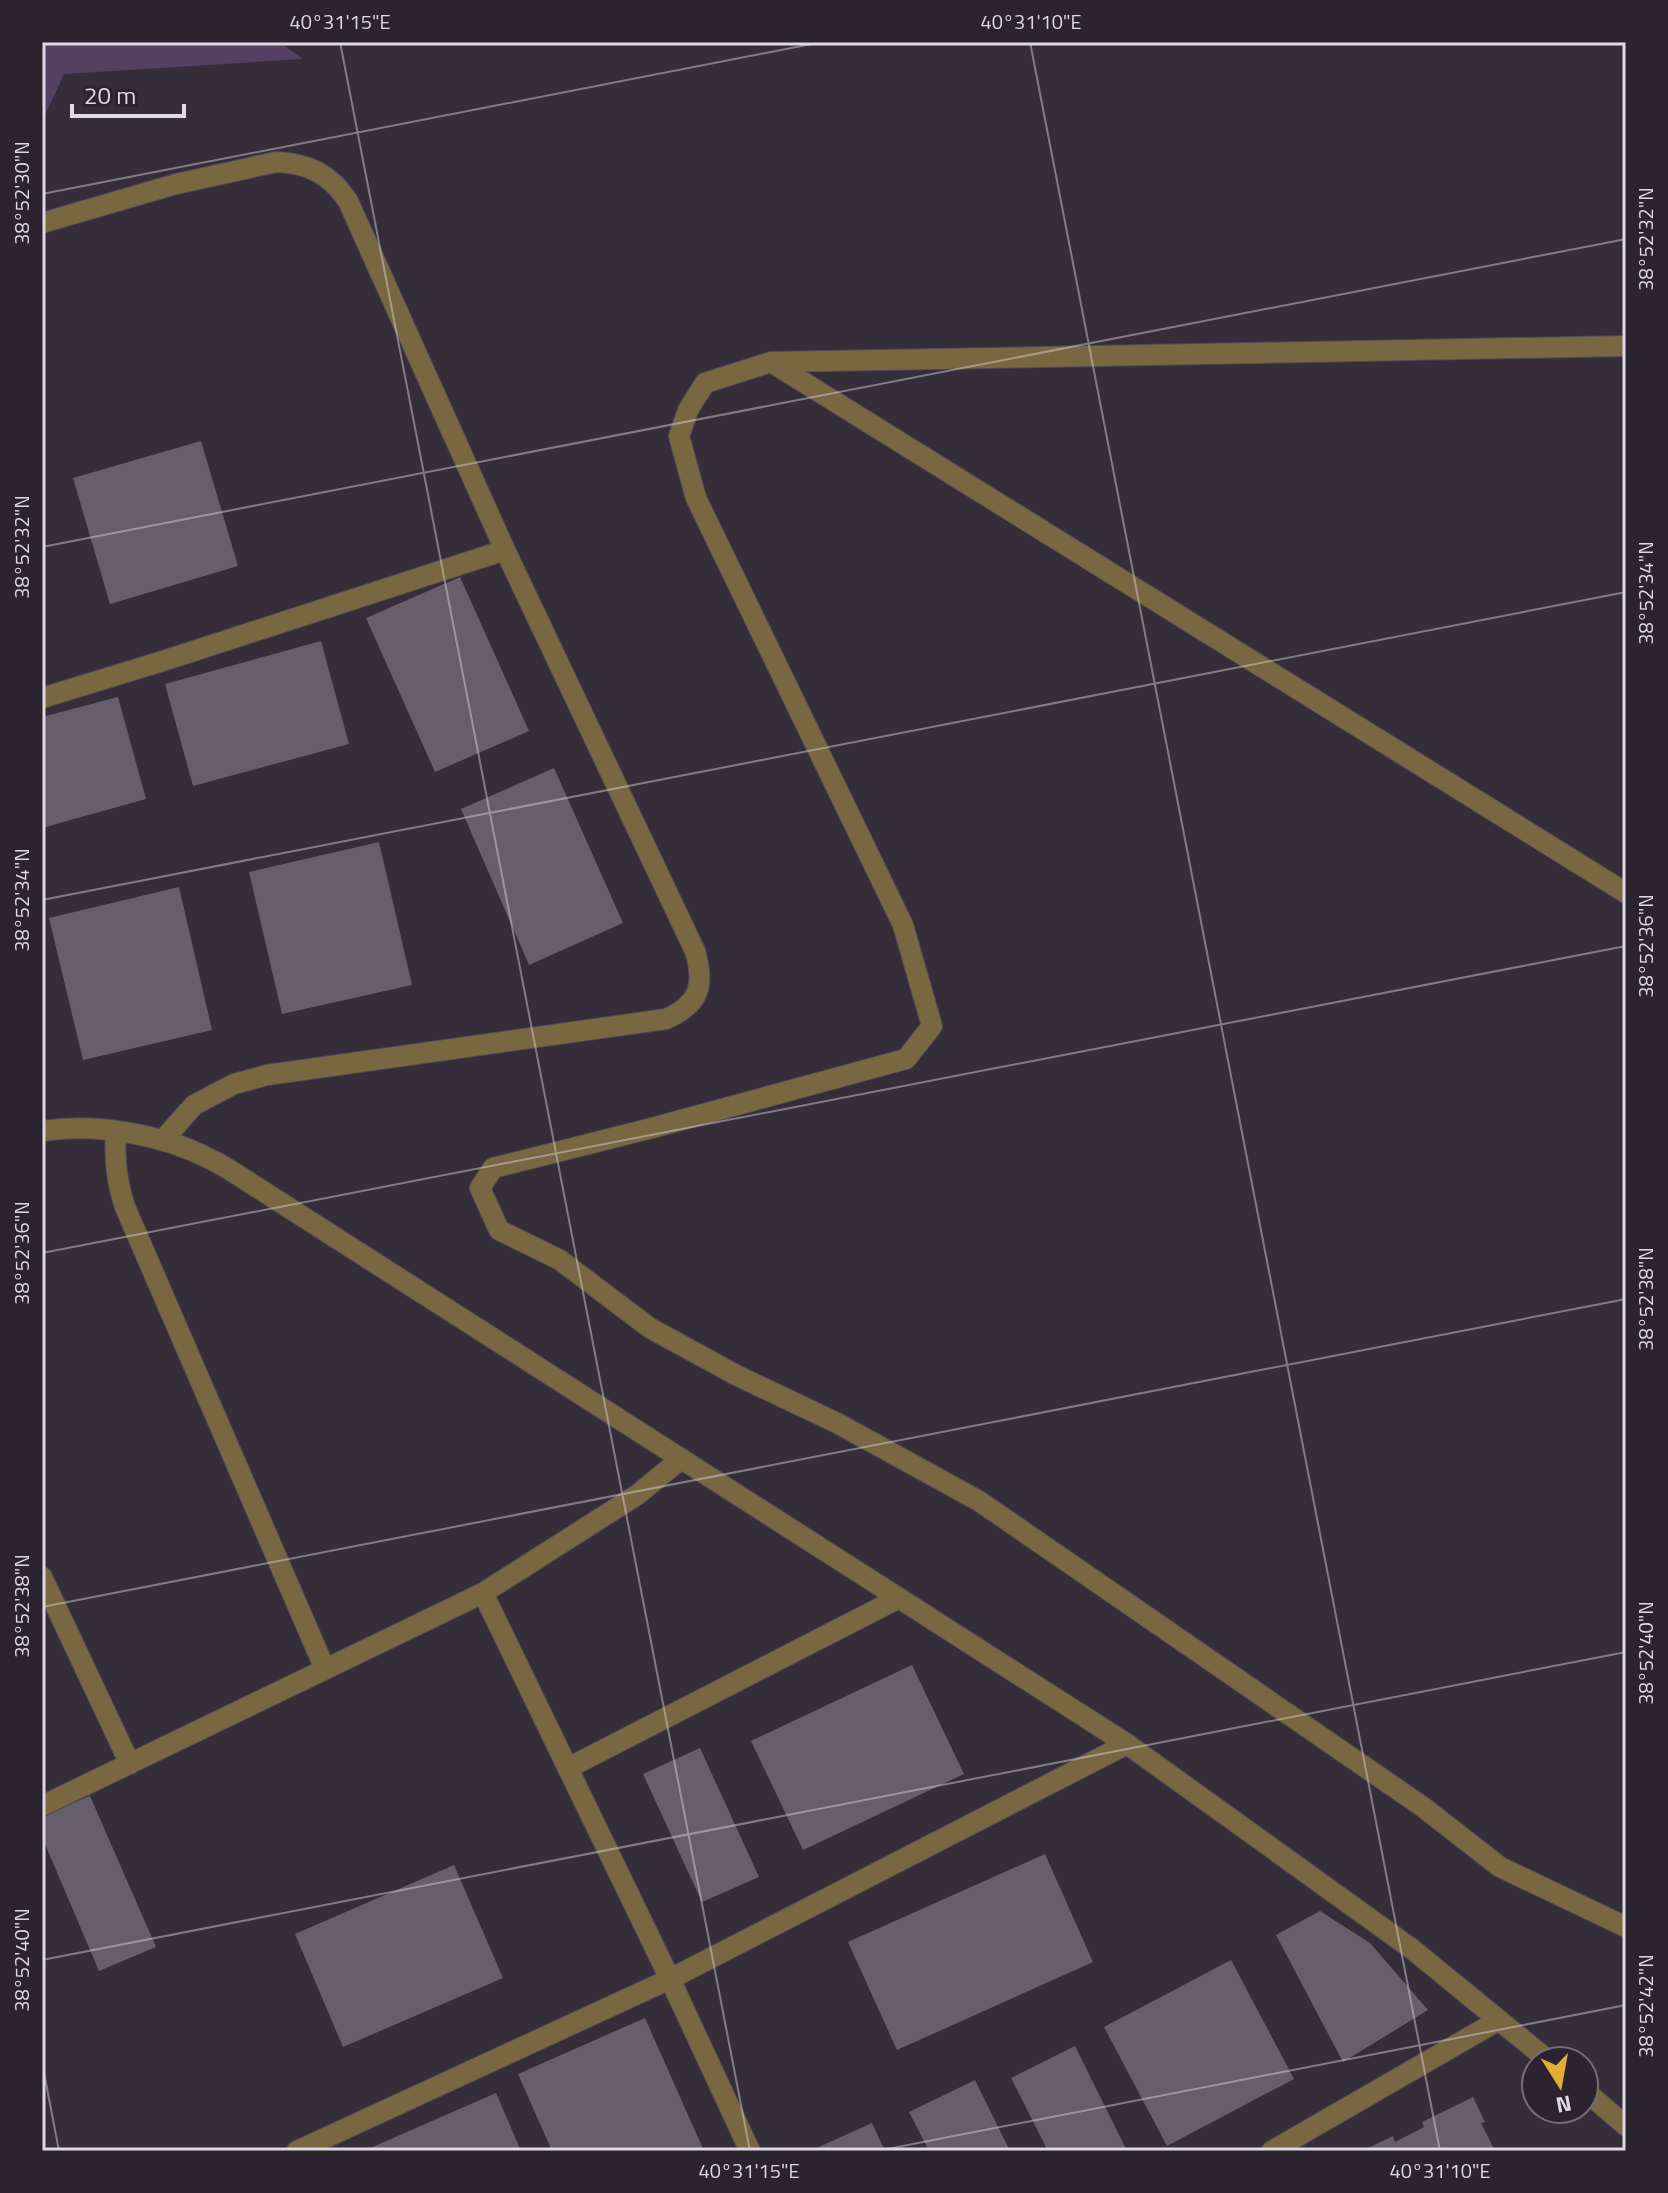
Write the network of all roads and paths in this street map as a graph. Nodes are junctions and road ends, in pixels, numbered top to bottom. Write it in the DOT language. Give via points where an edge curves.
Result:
graph roads {
  1 [pos="42,223"];
  2 [pos="1626,346"];
  3 [pos="771,362"];
  4 [pos="505,550"];
  5 [pos="42,698"];
  6 [pos="1626,893"];
  7 [pos="42,1131"];
  8 [pos="116,1131"];
  9 [pos="163,1140"];
  10 [pos="681,1459"];
  11 [pos="42,1577"];
  12 [pos="483,1593"];
  13 [pos="899,1598"];
  14 [pos="325,1669"];
  15 [pos="1127,1744"];
  16 [pos="130,1764"];
  17 [pos="568,1768"];
  18 [pos="42,1806"];
  19 [pos="1626,1927"];
  20 [pos="670,1979"];
  21 [pos="1499,2020"];
  22 [pos="1529,2045"];
  23 [pos="1600,2104"];
  24 [pos="1626,2126"];
  25 [pos="297,2151"];
  26 [pos="750,2151"];
  27 [pos="1273,2151"];
  1 -- 4 [label="street" via="276,162 312,167 326,176 348,201"];
  2 -- 3 [label="street"];
  3 -- 6 [label="street"];
  3 -- 19 [label="street" via="705,383 679,436 696,498 903,925 932,1026 906,1059 493,1168 480,1188 499,1230 560,1260 650,1328 979,1501 1411,1799 1500,1867"];
  4 -- 5 [label="street"];
  4 -- 9 [label="street" via="695,951 701,970 692,1001 666,1019 267,1075 234,1084 194,1105"];
  7 -- 8 [label="street"];
  8 -- 9 [label="street"];
  8 -- 14 [label="street" via="116,1176 125,1207"];
  9 -- 10 [label="street" via="211,1159"];
  10 -- 12 [label="street" via="637,1495"];
  10 -- 13 [label="street"];
  11 -- 16 [label="street"];
  12 -- 14 [label="street"];
  12 -- 17 [label="street"];
  13 -- 15 [label="street"];
  13 -- 17 [label="street"];
  14 -- 16 [label="street"];
  15 -- 20 [label="street"];
  15 -- 21 [label="street" via="1412,1949"];
  16 -- 18 [label="street"];
  17 -- 20 [label="street"];
  20 -- 25 [label="street"];
  20 -- 26 [label="street"];
  21 -- 22 [label="street"];
  21 -- 27 [label="street"];
  23 -- 24 [label="street"];
}
